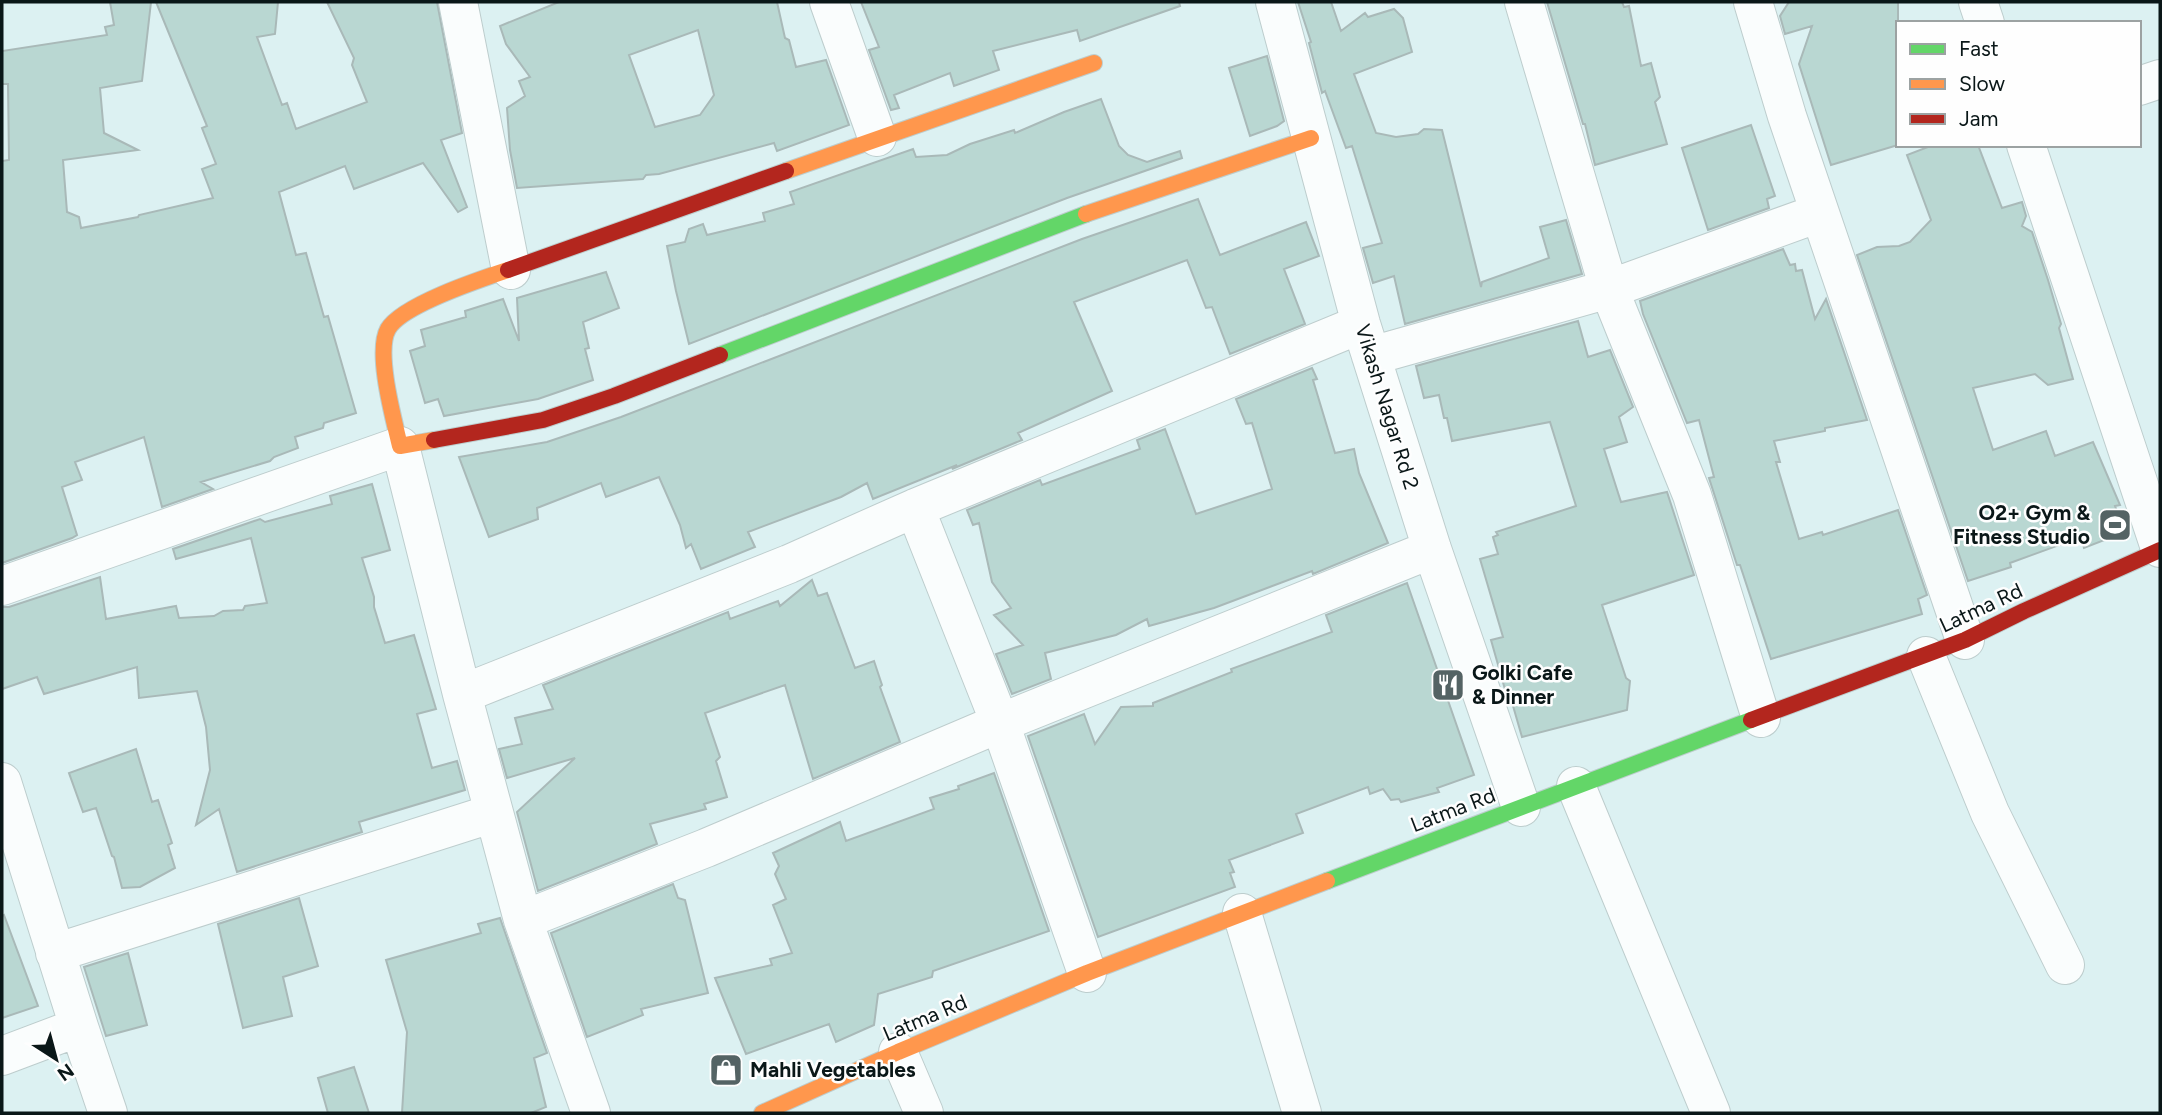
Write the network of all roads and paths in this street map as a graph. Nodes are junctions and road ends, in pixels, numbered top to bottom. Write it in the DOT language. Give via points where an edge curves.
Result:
graph roads {
  1 [pos="458,2"];
  2 [pos="829,2"];
  3 [pos="1275,2"];
  4 [pos="1524,2"];
  5 [pos="1753,2"];
  6 [pos="1978,2"];
  7 [pos="1984,21"];
  8 [pos="1094,63"];
  9 [pos="2160,79"];
  10 [pos="2141,85"];
  11 [pos="877,137"];
  12 [pos="1311,138"];
  13 [pos="2027,147"];
  14 [pos="1819,213"];
  15 [pos="511,270"];
  16 [pos="1609,289"];
  17 [pos="1366,340"];
  18 [pos="400,446"];
  19 [pos="915,508"];
  20 [pos="1432,549"];
  21 [pos="2160,549"];
  22 [pos="2,586"];
  23 [pos="1965,640"];
  24 [pos="1926,656"];
  25 [pos="462,694"];
  26 [pos="1761,718"];
  27 [pos="1000,723"];
  28 [pos="2,782"];
  29 [pos="1576,786"];
  30 [pos="1521,807"];
  31 [pos="494,813"];
  32 [pos="10,837"];
  33 [pos="1242,913"];
  34 [pos="523,920"];
  35 [pos="55,953"];
  36 [pos="2065,965"];
  37 [pos="1087,973"];
  38 [pos="79,1027"];
  39 [pos="898,1052"];
  40 [pos="2,1056"];
  41 [pos="108,1113"];
  42 [pos="591,1113"];
  43 [pos="762,1113"];
  44 [pos="924,1113"];
  45 [pos="1302,1113"];
  46 [pos="1711,1113"];
  1 -- 15 [label="street"];
  2 -- 11 [label="street"];
  3 -- 12 [label="street, Vikash Nagar Rd 2"];
  4 -- 16 [label="street"];
  5 -- 14 [label="street"];
  6 -- 7 [label="street"];
  8 -- 11 [label="street"];
  9 -- 10 [label="street"];
  11 -- 15 [label="street"];
  12 -- 17 [label="street, Vikash Nagar Rd 2"];
  12 -- 18 [label="street" via="1075,218 543,420"];
  13 -- 21 [label="street"];
  14 -- 16 [label="street"];
  14 -- 23 [label="street"];
  15 -- 18 [label="street" via="414,308 387,329 383,348"];
  16 -- 17 [label="street"];
  16 -- 26 [label="street" via="1692,495"];
  17 -- 19 [label="street"];
  17 -- 20 [label="street, Vikash Nagar Rd 2"];
  18 -- 22 [label="street"];
  18 -- 25 [label="street"];
  19 -- 25 [label="street" via="789,564"];
  19 -- 27 [label="street"];
  20 -- 27 [label="street"];
  20 -- 30 [label="street, Vikash Nagar Rd 2"];
  21 -- 23 [label="street, Latma Rd"];
  23 -- 24 [label="street, Latma Rd"];
  24 -- 26 [label="street, Latma Rd"];
  24 -- 36 [label="street" via="1990,813"];
  25 -- 31 [label="street"];
  26 -- 29 [label="street, Latma Rd"];
  27 -- 34 [label="street"];
  27 -- 37 [label="street"];
  28 -- 32 [label="street"];
  29 -- 30 [label="street, Latma Rd"];
  29 -- 46 [label="street"];
  30 -- 33 [label="street, Latma Rd"];
  31 -- 34 [label="street"];
  31 -- 35 [label="street"];
  32 -- 35 [label="street"];
  33 -- 37 [label="street, Latma Rd"];
  33 -- 45 [label="street"];
  34 -- 42 [label="street"];
  35 -- 38 [label="street"];
  37 -- 39 [label="street, Latma Rd"];
  38 -- 40 [label="street"];
  38 -- 41 [label="street"];
  39 -- 43 [label="street, Latma Rd"];
  39 -- 44 [label="street"];
}
